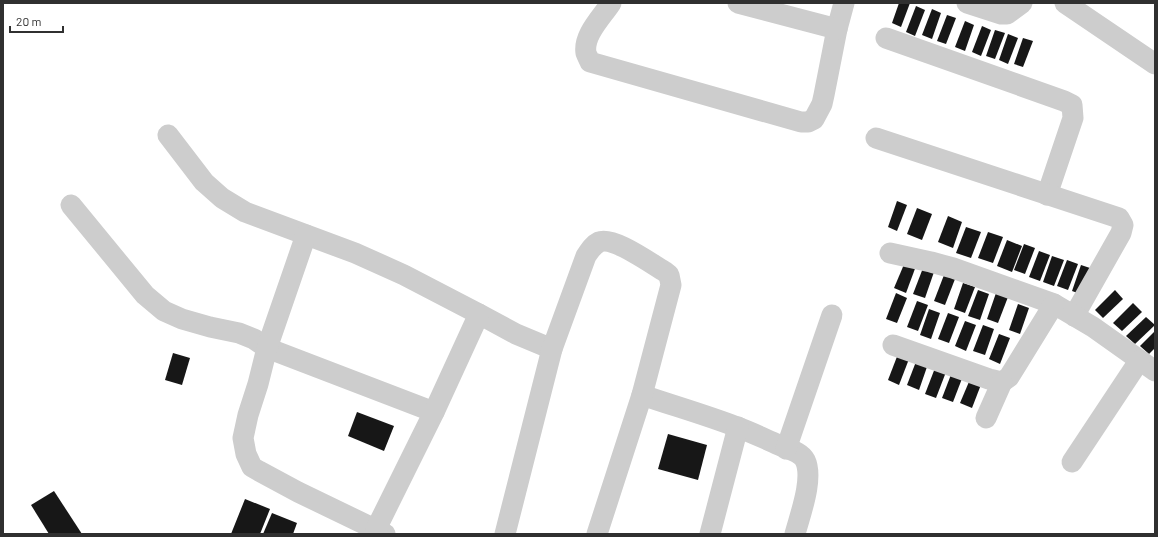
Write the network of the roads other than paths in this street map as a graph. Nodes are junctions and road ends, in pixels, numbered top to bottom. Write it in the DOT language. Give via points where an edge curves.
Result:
graph roads {
  1 [pos="611,3"];
  2 [pos="738,3"];
  3 [pos="844,3"];
  4 [pos="967,3"];
  5 [pos="1022,3"];
  6 [pos="1065,3"];
  7 [pos="837,29"];
  8 [pos="886,38"];
  9 [pos="1155,64"];
  10 [pos="168,135"];
  11 [pos="876,138"];
  12 [pos="1047,195"];
  13 [pos="71,205"];
  14 [pos="306,235"];
  15 [pos="890,253"];
  16 [pos="1054,304"];
  17 [pos="479,314"];
  18 [pos="832,315"];
  19 [pos="1074,316"];
  20 [pos="893,345"];
  21 [pos="267,348"];
  22 [pos="552,349"];
  23 [pos="1147,366"];
  24 [pos="1002,382"];
  25 [pos="642,396"];
  26 [pos="434,412"];
  27 [pos="986,418"];
  28 [pos="738,427"];
  29 [pos="786,449"];
  30 [pos="1072,462"];
  31 [pos="380,532"];
  32 [pos="505,534"];
  33 [pos="597,534"];
  34 [pos="710,534"];
  35 [pos="795,534"];
  1 -- 7 [label="street" via="590,34 586,53 590,62 801,122 814,119 822,104"];
  2 -- 7 [label="street"];
  3 -- 7 [label="street"];
  4 -- 5 [label="street" via="1007,14"];
  6 -- 9 [label="street"];
  8 -- 12 [label="street" via="1072,106 1073,118"];
  10 -- 14 [label="street" via="204,182 222,198 245,212"];
  11 -- 12 [label="street"];
  12 -- 19 [label="street" via="1119,218 1123,225 1121,233"];
  13 -- 21 [label="street" via="145,295 164,311 182,319 239,333"];
  14 -- 17 [label="street" via="404,275"];
  14 -- 21 [label="street"];
  15 -- 16 [label="street" via="953,268"];
  16 -- 19 [label="street"];
  16 -- 24 [label="street" via="1014,369"];
  17 -- 22 [label="street" via="516,334"];
  17 -- 26 [label="street"];
  18 -- 29 [label="street"];
  19 -- 23 [label="street"];
  20 -- 24 [label="street"];
  21 -- 26 [label="street"];
  21 -- 31 [label="street" via="244,438 246,454 252,467"];
  22 -- 25 [label="street" via="592,246 607,240 617,243 664,271 671,280"];
  22 -- 32 [label="street"];
  23 -- 30 [label="street"];
  24 -- 27 [label="street"];
  25 -- 28 [label="street"];
  25 -- 33 [label="street"];
  26 -- 31 [label="street"];
  28 -- 29 [label="street"];
  28 -- 34 [label="street"];
  29 -- 35 [label="street" via="798,453 807,467 807,486"];
}
